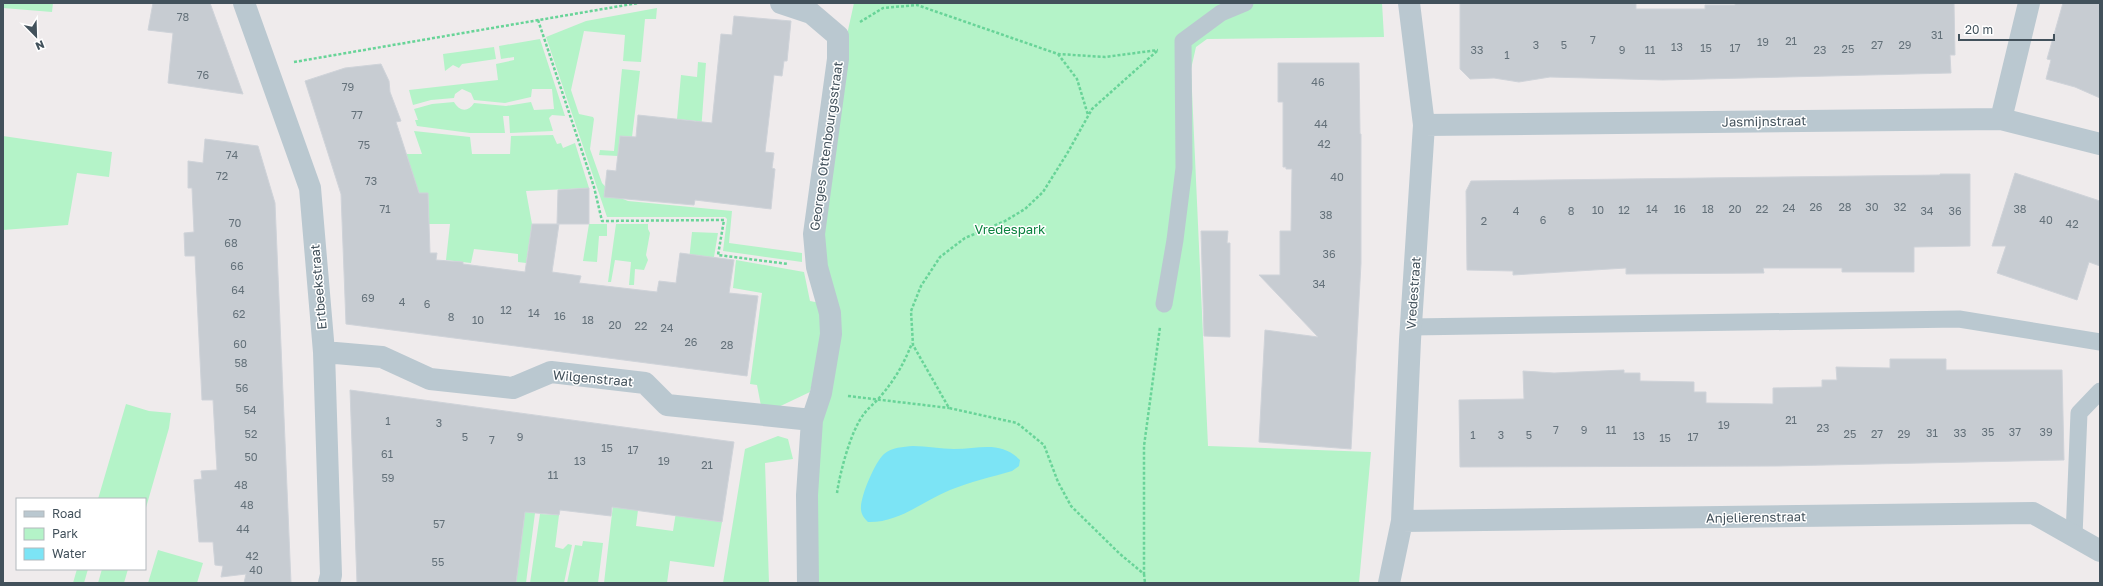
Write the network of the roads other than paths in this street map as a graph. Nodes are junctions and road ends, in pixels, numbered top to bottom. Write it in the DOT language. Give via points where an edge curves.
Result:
graph roads {
  1 [pos="244,3"];
  2 [pos="781,3"];
  3 [pos="1245,3"];
  4 [pos="1409,3"];
  5 [pos="2029,3"];
  6 [pos="2001,119"];
  7 [pos="1424,125"];
  8 [pos="2100,144"];
  9 [pos="1164,304"];
  10 [pos="1411,326"];
  11 [pos="2100,342"];
  12 [pos="324,352"];
  13 [pos="2100,391"];
  14 [pos="812,420"];
  15 [pos="1402,521"];
  16 [pos="2074,536"];
  17 [pos="2100,551"];
  18 [pos="329,583"];
  19 [pos="808,583"];
  20 [pos="1389,583"];
  1 -- 12 [label="street, Ertbeekstraat" via="310,188"];
  2 -- 14 [label="street, Georges Ottenbourgsstraat" via="811,13 838,36 838,59 814,234 817,267 830,313 831,334 822,393"];
  3 -- 9 [label="lane" via="1221,13 1183,41 1184,168"];
  4 -- 7 [label="street, Vredestraat"];
  5 -- 6 [label="street"];
  6 -- 7 [label="street, Jasmijnstraat"];
  6 -- 8 [label="street, Jasmijnstraat"];
  7 -- 10 [label="street, Vredestraat"];
  10 -- 11 [label="lane" via="1959,319"];
  10 -- 15 [label="street, Vredestraat"];
  12 -- 14 [label="street, Wilgenstraat" via="382,357 430,379 513,388 551,372 645,383 667,405"];
  12 -- 18 [label="street, Ertbeekstraat" via="331,575"];
  13 -- 16 [label="lane" via="2079,412"];
  14 -- 19 [label="street, Georges Ottenbourgsstraat" via="807,495"];
  15 -- 16 [label="street, Anjelierenstraat" via="2033,513"];
  15 -- 20 [label="street, Vredestraat"];
  16 -- 17 [label="street, Anjelierenstraat"];
}
